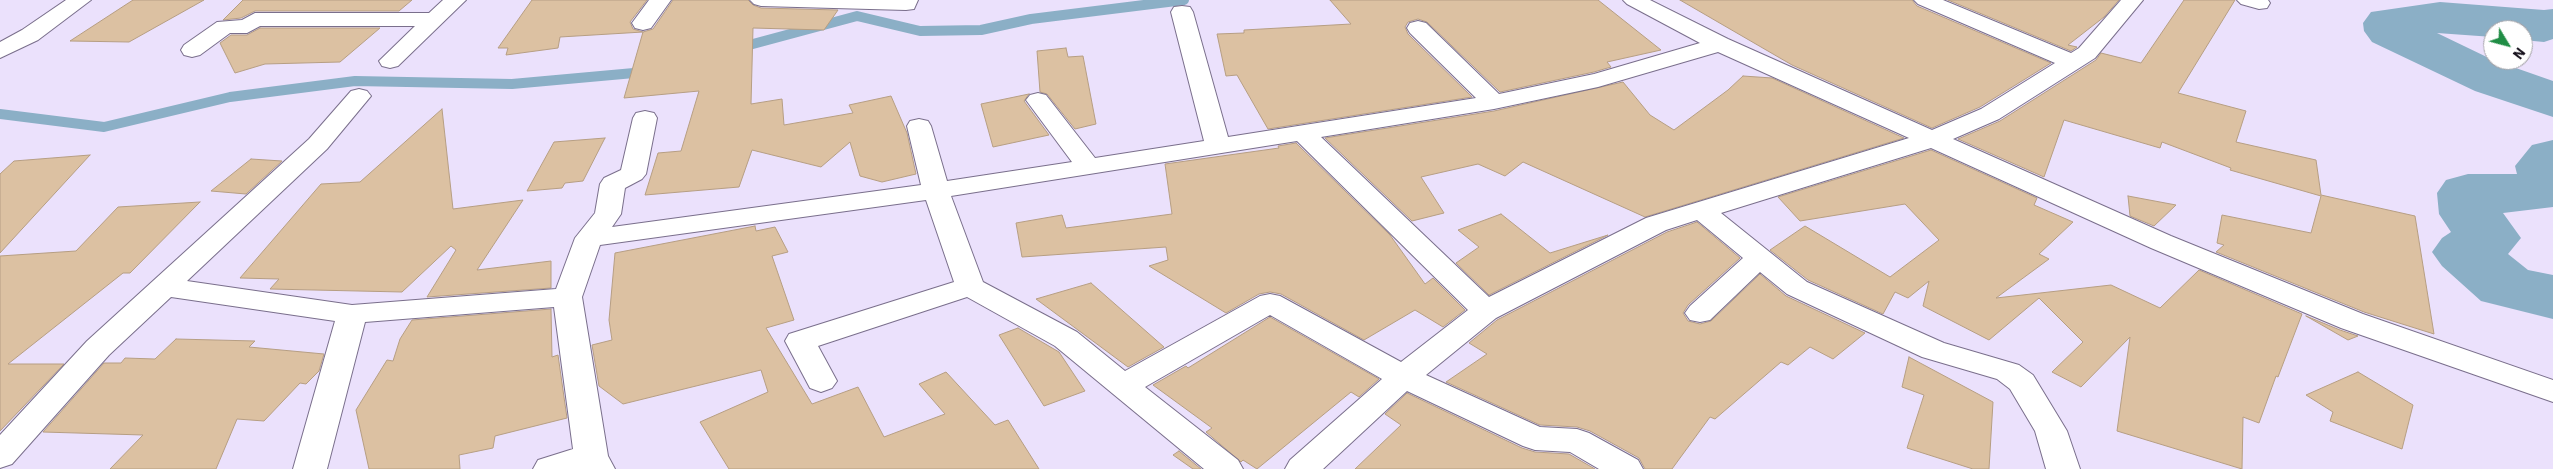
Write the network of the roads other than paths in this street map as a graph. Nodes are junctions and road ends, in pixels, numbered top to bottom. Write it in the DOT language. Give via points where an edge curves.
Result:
graph roads {
  1 [pos="80,0"];
  2 [pos="455,0"];
  3 [pos="660,0"];
  4 [pos="761,0"];
  5 [pos="907,0"];
  6 [pos="1634,0"];
  7 [pos="1925,0"];
  8 [pos="2132,0"];
  9 [pos="1182,12"];
  10 [pos="434,19"];
  11 [pos="643,23"];
  12 [pos="1418,28"];
  13 [pos="1720,44"];
  14 [pos="192,50"];
  15 [pos="0,51"];
  16 [pos="390,61"];
  17 [pos="2073,62"];
  18 [pos="358,96"];
  19 [pos="1038,100"];
  20 [pos="1494,102"];
  21 [pos="646,118"];
  22 [pos="919,126"];
  23 [pos="1302,132"];
  24 [pos="1930,140"];
  25 [pos="1218,144"];
  26 [pos="1088,166"];
  27 [pos="936,191"];
  28 [pos="1701,210"];
  29 [pos="590,238"];
  30 [pos="1760,258"];
  31 [pos="165,287"];
  32 [pos="970,287"];
  33 [pos="567,297"];
  34 [pos="1486,311"];
  35 [pos="1700,313"];
  36 [pos="352,314"];
  37 [pos="1403,377"];
  38 [pos="821,381"];
  39 [pos="1124,386"];
  40 [pos="2552,394"];
  41 [pos="0,456"];
  42 [pos="595,463"];
  43 [pos="310,469"];
  44 [pos="550,469"];
  45 [pos="1226,469"];
  46 [pos="1302,469"];
  47 [pos="1626,469"];
  48 [pos="2063,469"];
  1 -- 15 [label="street"];
  2 -- 10 [label="street"];
  3 -- 11 [label="street"];
  4 -- 5 [label="street" via="906,4"];
  6 -- 13 [label="street"];
  7 -- 17 [label="street"];
  8 -- 17 [label="street" via="2087,53"];
  9 -- 25 [label="street"];
  10 -- 14 [label="street" via="256,20 247,26 225,27"];
  10 -- 16 [label="street"];
  12 -- 20 [label="street"];
  13 -- 20 [label="street" via="1598,80"];
  13 -- 24 [label="street"];
  17 -- 24 [label="street" via="1990,114"];
  18 -- 31 [label="street" via="318,144"];
  19 -- 26 [label="street"];
  20 -- 23 [label="street"];
  21 -- 29 [label="street" via="633,174 613,184 608,214"];
  22 -- 27 [label="street"];
  23 -- 25 [label="street"];
  23 -- 34 [label="street"];
  24 -- 28 [label="street"];
  24 -- 40 [label="street" via="2161,242 2352,321"];
  25 -- 26 [label="street"];
  26 -- 27 [label="street"];
  27 -- 29 [label="street"];
  27 -- 32 [label="street"];
  28 -- 30 [label="street"];
  28 -- 34 [label="street" via="1656,224"];
  29 -- 33 [label="street"];
  30 -- 35 [label="street"];
  30 -- 48 [label="street" via="1797,288 1933,350 2008,372 2022,382 2051,431"];
  31 -- 36 [label="street"];
  31 -- 41 [label="street" via="98,348"];
  32 -- 38 [label="street" via="800,342"];
  32 -- 39 [label="street" via="1066,339"];
  33 -- 36 [label="street"];
  33 -- 42 [label="street"];
  34 -- 37 [label="street"];
  36 -- 43 [label="street"];
  37 -- 39 [label="street" via="1270,303"];
  37 -- 46 [label="street"];
  37 -- 47 [label="street" via="1535,438 1577,441"];
  39 -- 45 [label="street"];
  42 -- 44 [label="street"];
}
